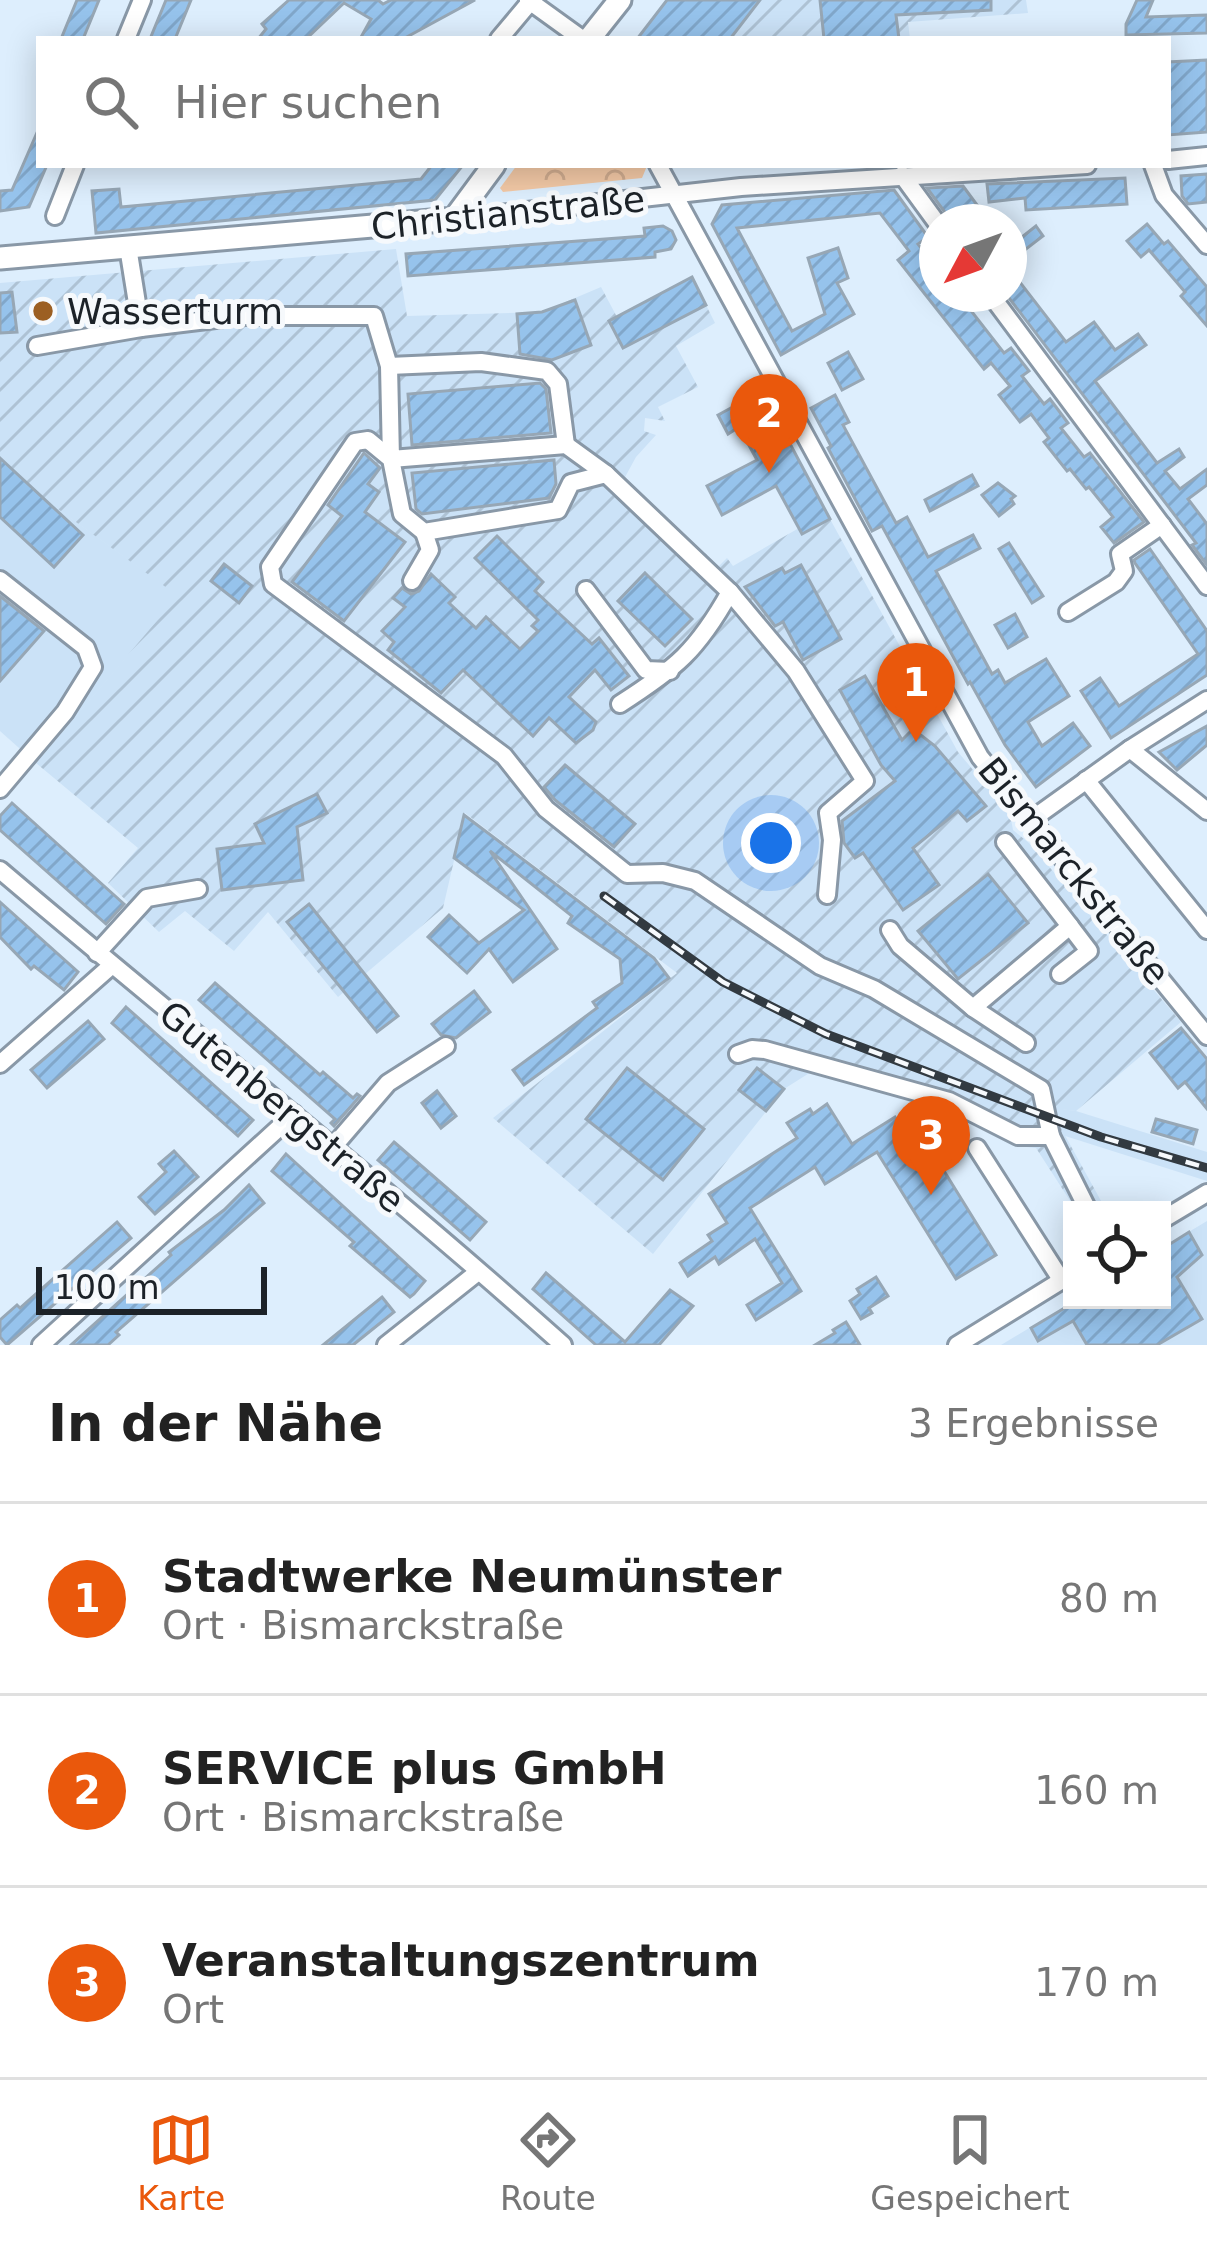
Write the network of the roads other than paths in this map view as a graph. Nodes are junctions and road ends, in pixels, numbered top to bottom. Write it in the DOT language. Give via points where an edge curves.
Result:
graph roads {
  1 [pos="142,0"];
  2 [pos="620,0"];
  3 [pos="529,1"];
  4 [pos="127,36"];
  5 [pos="501,36"];
  6 [pos="582,36"];
  7 [pos="589,36"];
  8 [pos="1207,156"];
  9 [pos="1171,160"];
  10 [pos="74,168"];
  11 [pos="492,168"];
  12 [pos="660,168"];
  13 [pos="1037,168"];
  14 [pos="1154,168"];
  15 [pos="902,176"];
  16 [pos="674,196"];
  17 [pos="923,204"];
  18 [pos="55,216"];
  19 [pos="454,219"];
  20 [pos="1207,245"];
  21 [pos="128,247"];
  22 [pos="0,258"];
  23 [pos="1003,312"];
  24 [pos="141,328"];
  25 [pos="37,346"];
  26 [pos="389,366"];
  27 [pos="566,445"];
  28 [pos="391,459"];
  29 [pos="606,474"];
  30 [pos="1162,525"];
  31 [pos="424,532"];
  32 [pos="0,580"];
  33 [pos="412,581"];
  34 [pos="1207,586"];
  35 [pos="586,590"];
  36 [pos="730,592"];
  37 [pos="1068,612"];
  38 [pos="671,671"];
  39 [pos="1207,700"];
  40 [pos="620,704"];
  41 [pos="1130,749"];
  42 [pos="1086,780"];
  43 [pos="0,790"];
  44 [pos="1207,811"];
  45 [pos="1031,820"];
  46 [pos="1004,842"];
  47 [pos="0,870"];
  48 [pos="198,889"];
  49 [pos="827,895"];
  50 [pos="1070,926"];
  51 [pos="890,930"];
  52 [pos="1207,930"];
  53 [pos="104,959"];
  54 [pos="1060,974"];
  55 [pos="973,1008"];
  56 [pos="1207,1036"];
  57 [pos="1026,1042"];
  58 [pos="446,1046"];
  59 [pos="738,1054"];
  60 [pos="0,1064"];
  61 [pos="295,1114"];
  62 [pos="1051,1136"];
  63 [pos="332,1147"];
  64 [pos="977,1148"];
  65 [pos="1207,1193"];
  66 [pos="1084,1201"];
  67 [pos="1171,1215"];
  68 [pos="1063,1271"];
  69 [pos="478,1272"];
  70 [pos="1063,1279"];
  71 [pos="41,1345"];
  72 [pos="386,1345"];
  73 [pos="563,1345"];
  74 [pos="957,1345"];
  1 -- 4 [label="street"];
  2 -- 7 [label="main road"];
  3 -- 5 [label="street"];
  3 -- 6 [label="street"];
  8 -- 9 [label="street"];
  10 -- 18 [label="street"];
  11 -- 19 [label="main road"];
  12 -- 16 [label="street, Bismarckstraße"];
  13 -- 15 [label="street, Christianstraße"];
  14 -- 20 [label="street" via="1163,195"];
  15 -- 16 [label="street, Christianstraße"];
  15 -- 17 [label="street"];
  16 -- 19 [label="street, Christianstraße"];
  16 -- 45 [label="street, Bismarckstraße" via="959,722"];
  19 -- 21 [label="main road, Christianstraße"];
  21 -- 22 [label="main road, Christianstraße"];
  21 -- 24 [label="street"];
  23 -- 30 [label="street"];
  24 -- 25 [label="street"];
  24 -- 26 [label="street" via="240,316 374,316"];
  26 -- 27 [label="street" via="481,362 547,371 558,384"];
  26 -- 28 [label="street"];
  27 -- 28 [label="street"];
  27 -- 29 [label="street"];
  28 -- 31 [label="street" via="402,514"];
  28 -- 62 [label="street" via="368,440 355,442 270,567 273,584 504,756 546,808 628,874 695,881 820,966 874,989 1041,1089"];
  29 -- 31 [label="street" via="572,483 558,510"];
  29 -- 36 [label="street"];
  30 -- 34 [label="street"];
  30 -- 37 [label="street" via="1120,554 1124,571 1116,582"];
  31 -- 33 [label="street" via="430,550"];
  32 -- 43 [label="street" via="86,648 93,667"];
  35 -- 38 [label="street" via="646,670"];
  36 -- 38 [label="street" via="704,640"];
  36 -- 49 [label="street" via="796,671 865,781 828,812"];
  38 -- 40 [label="street"];
  39 -- 41 [label="street"];
  41 -- 42 [label="street"];
  41 -- 44 [label="street"];
  42 -- 45 [label="street"];
  42 -- 52 [label="street"];
  45 -- 56 [label="street, Bismarckstraße"];
  46 -- 50 [label="street"];
  47 -- 53 [label="street, Gutenbergstraße"];
  48 -- 53 [label="street" via="147,898"];
  50 -- 54 [label="street" via="1090,951"];
  50 -- 55 [label="street"];
  51 -- 55 [label="street"];
  53 -- 60 [label="street"];
  53 -- 61 [label="street, Gutenbergstraße"];
  55 -- 57 [label="street"];
  58 -- 63 [label="street" via="388,1083"];
  59 -- 62 [label="street" via="765,1050 949,1101 1018,1136"];
  61 -- 63 [label="street, Gutenbergstraße"];
  61 -- 71 [label="street"];
  62 -- 66 [label="street"];
  63 -- 69 [label="street, Gutenbergstraße"];
  64 -- 68 [label="street"];
  65 -- 67 [label="street"];
  69 -- 72 [label="street"];
  69 -- 73 [label="street, Gutenbergstraße"];
  70 -- 74 [label="street"];
}
